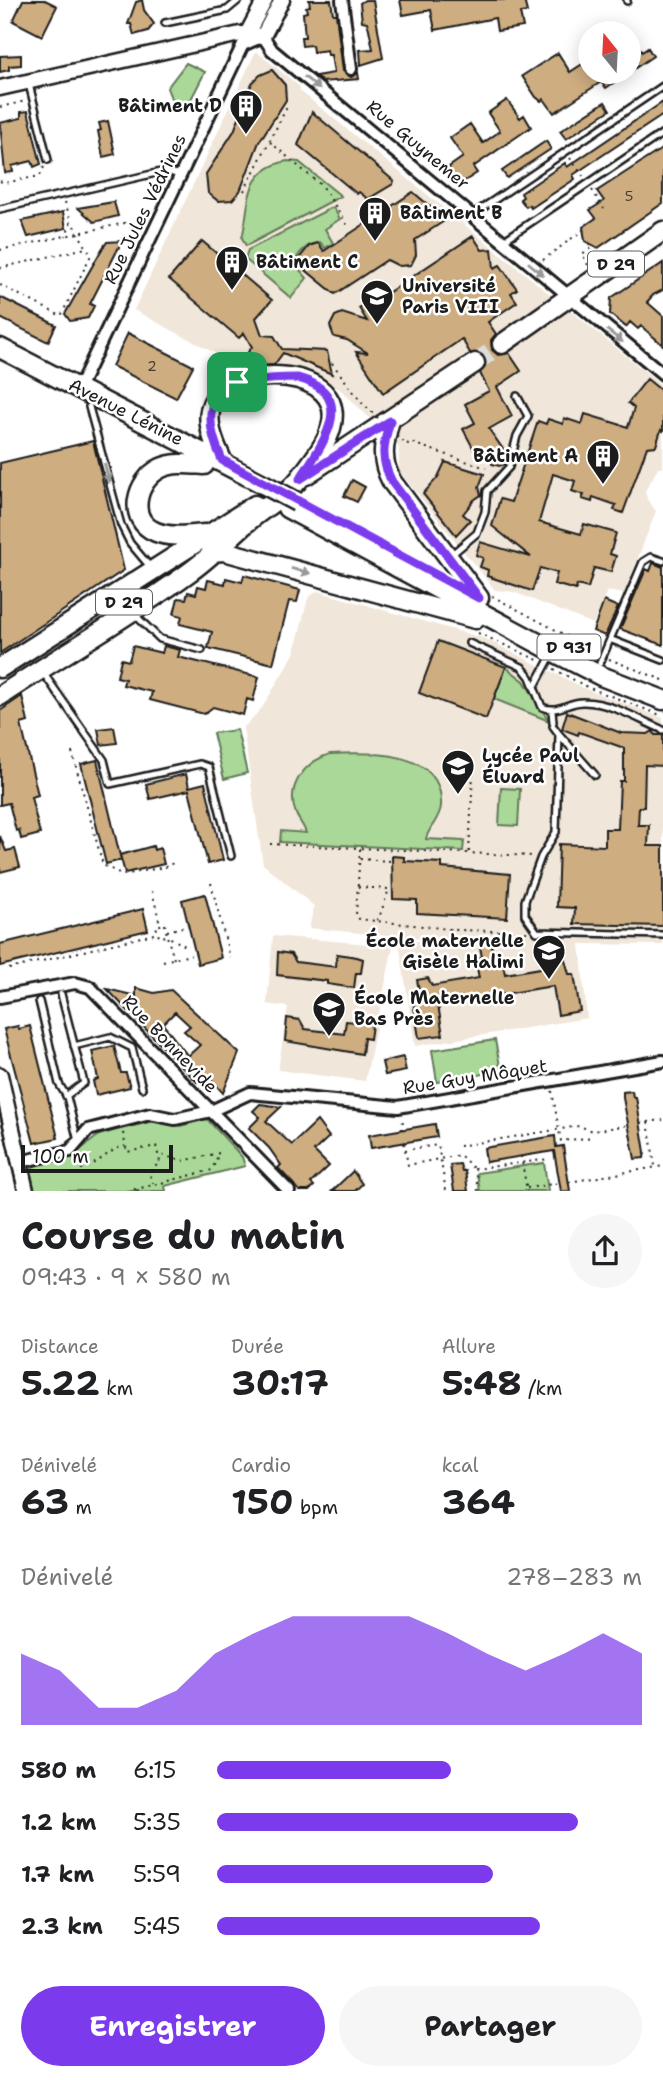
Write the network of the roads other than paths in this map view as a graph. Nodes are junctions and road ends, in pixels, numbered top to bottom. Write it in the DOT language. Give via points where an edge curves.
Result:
graph roads {
  1 [pos="239,0"];
  2 [pos="264,0"];
  3 [pos="275,0"];
  4 [pos="282,0"];
  5 [pos="342,0"];
  6 [pos="165,23"];
  7 [pos="252,34"];
  8 [pos="351,69"];
  9 [pos="28,81"];
  10 [pos="663,86"];
  11 [pos="0,88"];
  12 [pos="663,133"];
  13 [pos="48,160"];
  14 [pos="181,175"];
  15 [pos="0,209"];
  16 [pos="472,215"];
  17 [pos="663,231"];
  18 [pos="503,241"];
  19 [pos="569,297"];
  20 [pos="502,344"];
  21 [pos="0,348"];
  22 [pos="0,361"];
  23 [pos="475,363"];
  24 [pos="663,374"];
  25 [pos="79,388"];
  26 [pos="517,396"];
  27 [pos="89,407"];
  28 [pos="390,421"];
  29 [pos="222,460"];
  30 [pos="204,465"];
  31 [pos="300,479"];
  32 [pos="258,487"];
  33 [pos="292,505"];
  34 [pos="249,521"];
  35 [pos="205,534"];
  36 [pos="216,551"];
  37 [pos="235,554"];
  38 [pos="449,557"];
  39 [pos="663,561"];
  40 [pos="191,565"];
  41 [pos="152,569"];
  42 [pos="117,592"];
  43 [pos="481,594"];
  44 [pos="131,611"];
  45 [pos="502,625"];
  46 [pos="612,640"];
  47 [pos="469,643"];
  48 [pos="202,650"];
  49 [pos="553,652"];
  50 [pos="602,659"];
  51 [pos="663,660"];
  52 [pos="0,668"];
  53 [pos="41,669"];
  54 [pos="0,682"];
  55 [pos="534,688"];
  56 [pos="663,688"];
  57 [pos="0,696"];
  58 [pos="663,700"];
  59 [pos="552,711"];
  60 [pos="663,730"];
  61 [pos="559,734"];
  62 [pos="595,775"];
  63 [pos="231,856"];
  64 [pos="663,935"];
  65 [pos="61,994"];
  66 [pos="0,997"];
  67 [pos="38,1000"];
  68 [pos="74,1046"];
  69 [pos="663,1061"];
  70 [pos="0,1074"];
  71 [pos="142,1088"];
  72 [pos="66,1096"];
  73 [pos="211,1111"];
  74 [pos="78,1141"];
  75 [pos="19,1161"];
  76 [pos="26,1191"];
  77 [pos="289,1191"];
  1 -- 6 [label="lane" via="228,10"];
  2 -- 7 [label="street"];
  3 -- 7 [label="lane"];
  4 -- 7 [label="street"];
  5 -- 8 [label="street"];
  7 -- 9 [label="street"];
  7 -- 14 [label="street, Rue Jules Védrines"];
  7 -- 16 [label="street, Rue Guynemer, one-way"];
  9 -- 11 [label="street"];
  9 -- 13 [label="lane"];
  10 -- 16 [label="lane"];
  12 -- 18 [label="lane"];
  14 -- 15 [label="lane" via="165,171"];
  14 -- 25 [label="street, Rue Jules Védrines"];
  16 -- 18 [label="street, Rue Guynemer"];
  17 -- 19 [label="main road, D 29"];
  18 -- 19 [label="street, Rue Guynemer, one-way"];
  19 -- 20 [label="main road, D 29"];
  19 -- 24 [label="street, Rue Guynemer, one-way"];
  21 -- 25 [label="main road, Avenue Lénine / D 931"];
  22 -- 27 [label="main road, Avenue Lénine / D 931"];
  23 -- 28 [label="main road, D 29"];
  25 -- 29 [label="main road, Avenue Lénine / D 931"];
  26 -- 38 [label="lane" via="528,416 517,436 512,460 487,491 477,533"];
  27 -- 30 [label="main road, Avenue Lénine / D 931"];
  27 -- 41 [label="lane, one-way" via="121,525"];
  28 -- 31 [label="main road, D 29"];
  28 -- 38 [label="main road" via="382,464"];
  29 -- 31 [label="main road" via="209,419 213,401 224,388 252,379 298,378 322,389 332,421 325,441"];
  29 -- 32 [label="main road, Avenue Lénine / D 931"];
  30 -- 32 [label="main road, Avenue Lénine / D 931"];
  30 -- 35 [label="main road" via="160,468 141,485 137,501 143,521 152,530 169,535"];
  31 -- 34 [label="main road, D 29"];
  31 -- 35 [label="main road, D 29"];
  32 -- 33 [label="main road, Avenue Lénine / D 931"];
  33 -- 43 [label="main road, Avenue Lénine / D 931"];
  33 -- 45 [label="main road, Avenue Lénine / D 931"];
  34 -- 36 [label="main road, D 29"];
  34 -- 40 [label="main road, D 29"];
  35 -- 41 [label="main road, D 29"];
  36 -- 37 [label="main road"];
  36 -- 40 [label="main road"];
  37 -- 40 [label="main road"];
  37 -- 45 [label="main road, one-way"];
  38 -- 43 [label="main road"];
  39 -- 46 [label="lane" via="645,558"];
  40 -- 44 [label="main road, D 29"];
  40 -- 54 [label="main road, D 29"];
  41 -- 42 [label="main road, D 29"];
  42 -- 52 [label="main road, D 29"];
  42 -- 54 [label="main road, D 29"];
  43 -- 50 [label="main road, Avenue Lénine / D 931"];
  44 -- 48 [label="lane" via="160,639"];
  44 -- 53 [label="main road, D 29"];
  45 -- 49 [label="main road, Avenue Lénine / D 931"];
  46 -- 50 [label="lane"];
  46 -- 51 [label="lane"];
  47 -- 55 [label="lane" via="522,667"];
  49 -- 55 [label="lane"];
  49 -- 58 [label="main road, Avenue Lénine / D 931"];
  50 -- 56 [label="main road, Avenue Lénine / D 931"];
  53 -- 57 [label="main road, D 29"];
  53 -- 63 [label="lane" via="104,760 110,784 200,764 209,768"];
  55 -- 59 [label="lane" via="542,707"];
  59 -- 60 [label="lane" via="583,701"];
  59 -- 61 [label="lane"];
  61 -- 62 [label="lane"];
  61 -- 64 [label="lane" via="557,826 525,901 525,915 537,932"];
  65 -- 68 [label="lane"];
  66 -- 73 [label="street, Rue Bonnevide" via="75,983 90,987"];
  67 -- 72 [label="lane"];
  68 -- 71 [label="lane" via="110,1037 132,1048"];
  68 -- 72 [label="lane" via="83,1083"];
  69 -- 73 [label="street, Rue Guy Môquet" via="403,1106 250,1093"];
  70 -- 75 [label="street"];
  72 -- 74 [label="lane"];
  73 -- 74 [label="street, Rue Guy Môquet" via="175,1119 150,1114 88,1130"];
  73 -- 77 [label="street, Rue Bonnevide"];
  74 -- 75 [label="street, Rue Guy Môquet" via="71,1151"];
  75 -- 76 [label="street"];
}
